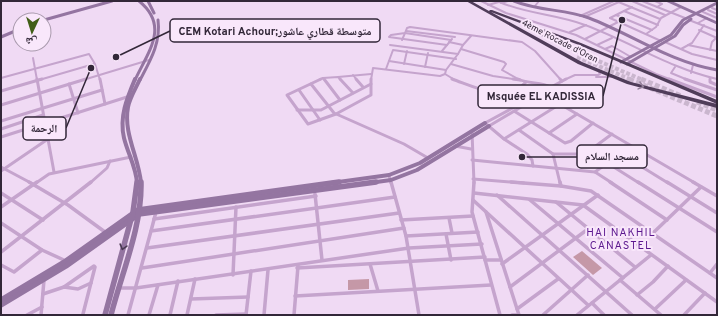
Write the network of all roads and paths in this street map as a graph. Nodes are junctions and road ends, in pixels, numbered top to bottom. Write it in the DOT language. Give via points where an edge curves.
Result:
graph roads {
  1 [pos="105,1"];
  2 [pos="112,1"];
  3 [pos="139,1"];
  4 [pos="148,1"];
  5 [pos="468,1"];
  6 [pos="474,1"];
  7 [pos="481,1"];
  8 [pos="508,1"];
  9 [pos="514,1"];
  10 [pos="517,1"];
  11 [pos="534,1"];
  12 [pos="617,1"];
  13 [pos="632,1"];
  14 [pos="642,1"];
  15 [pos="655,1"];
  16 [pos="668,1"];
  17 [pos="499,2"];
  18 [pos="537,3"];
  19 [pos="717,4"];
  20 [pos="488,5"];
  21 [pos="632,7"];
  22 [pos="657,7"];
  23 [pos="681,7"];
  24 [pos="541,8"];
  25 [pos="712,8"];
  26 [pos="708,10"];
  27 [pos="717,10"];
  28 [pos="624,11"];
  29 [pos="669,12"];
  30 [pos="703,12"];
  31 [pos="566,13"];
  32 [pos="665,14"];
  33 [pos="697,14"];
  34 [pos="717,14"];
  35 [pos="539,15"];
  36 [pos="616,15"];
  37 [pos="52,16"];
  38 [pos="583,16"];
  39 [pos="52,18"];
  40 [pos="707,18"];
  41 [pos="717,18"];
  42 [pos="512,19"];
  43 [pos="660,19"];
  44 [pos="687,19"];
  45 [pos="501,20"];
  46 [pos="566,20"];
  47 [pos="535,22"];
  48 [pos="618,22"];
  49 [pos="698,23"];
  50 [pos="717,23"];
  51 [pos="586,25"];
  52 [pos="658,25"];
  53 [pos="608,26"];
  54 [pos="704,26"];
  55 [pos="708,27"];
  56 [pos="423,29"];
  57 [pos="652,30"];
  58 [pos="700,30"];
  59 [pos="12,31"];
  60 [pos="717,31"];
  61 [pos="405,32"];
  62 [pos="570,32"];
  63 [pos="599,32"];
  64 [pos="422,34"];
  65 [pos="457,34"];
  66 [pos="646,34"];
  67 [pos="1,36"];
  68 [pos="471,36"];
  69 [pos="455,37"];
  70 [pos="612,38"];
  71 [pos="716,38"];
  72 [pos="585,39"];
  73 [pos="402,40"];
  74 [pos="450,41"];
  75 [pos="661,41"];
  76 [pos="420,42"];
  77 [pos="665,42"];
  78 [pos="390,45"];
  79 [pos="447,45"];
  80 [pos="463,45"];
  81 [pos="598,45"];
  82 [pos="688,45"];
  83 [pos="653,47"];
  84 [pos="419,48"];
  85 [pos="429,49"];
  86 [pos="461,49"];
  87 [pos="605,49"];
  88 [pos="681,49"];
  89 [pos="710,50"];
  90 [pos="407,51"];
  91 [pos="442,51"];
  92 [pos="717,51"];
  93 [pos="641,52"];
  94 [pos="428,54"];
  95 [pos="458,54"];
  96 [pos="582,54"];
  97 [pos="645,54"];
  98 [pos="631,56"];
  99 [pos="577,57"];
  100 [pos="33,58"];
  101 [pos="456,59"];
  102 [pos="717,60"];
  103 [pos="389,61"];
  104 [pos="628,61"];
  105 [pos="146,63"];
  106 [pos="94,64"];
  107 [pos="404,64"];
  108 [pos="451,64"];
  109 [pos="131,65"];
  110 [pos="693,65"];
  111 [pos="425,67"];
  112 [pos="35,68"];
  113 [pos="675,68"];
  114 [pos="386,69"];
  115 [pos="717,69"];
  116 [pos="446,70"];
  117 [pos="598,70"];
  118 [pos="690,73"];
  119 [pos="371,74"];
  120 [pos="445,74"];
  121 [pos="98,75"];
  122 [pos="353,75"];
  123 [pos="583,76"];
  124 [pos="338,77"];
  125 [pos="1,78"];
  126 [pos="323,78"];
  127 [pos="616,78"];
  128 [pos="710,78"];
  129 [pos="717,79"];
  130 [pos="521,80"];
  131 [pos="37,81"];
  132 [pos="562,81"];
  133 [pos="526,82"];
  134 [pos="69,84"];
  135 [pos="311,84"];
  136 [pos="371,84"];
  137 [pos="717,85"];
  138 [pos="363,87"];
  139 [pos="552,88"];
  140 [pos="102,90"];
  141 [pos="299,90"];
  142 [pos="717,90"];
  143 [pos="1,91"];
  144 [pos="353,93"];
  145 [pos="542,93"];
  146 [pos="39,94"];
  147 [pos="127,97"];
  148 [pos="717,97"];
  149 [pos="72,99"];
  150 [pos="340,100"];
  151 [pos="717,102"];
  152 [pos="105,104"];
  153 [pos="560,104"];
  154 [pos="1,105"];
  155 [pos="329,106"];
  156 [pos="717,106"];
  157 [pos="42,108"];
  158 [pos="512,108"];
  159 [pos="297,110"];
  160 [pos="314,111"];
  161 [pos="515,111"];
  162 [pos="78,113"];
  163 [pos="336,114"];
  164 [pos="576,114"];
  165 [pos="43,115"];
  166 [pos="320,120"];
  167 [pos="1,121"];
  168 [pos="532,121"];
  169 [pos="45,123"];
  170 [pos="593,123"];
  171 [pos="487,125"];
  172 [pos="1,129"];
  173 [pos="519,130"];
  174 [pos="549,133"];
  175 [pos="472,134"];
  176 [pos="612,134"];
  177 [pos="1,137"];
  178 [pos="48,139"];
  179 [pos="504,139"];
  180 [pos="455,146"];
  181 [pos="631,146"];
  182 [pos="471,149"];
  183 [pos="553,154"];
  184 [pos="621,154"];
  185 [pos="131,157"];
  186 [pos="428,158"];
  187 [pos="472,160"];
  188 [pos="110,161"];
  189 [pos="609,164"];
  190 [pos="533,166"];
  191 [pos="556,168"];
  192 [pos="2,169"];
  193 [pos="54,172"];
  194 [pos="595,172"];
  195 [pos="390,178"];
  196 [pos="473,179"];
  197 [pos="33,186"];
  198 [pos="561,186"];
  199 [pos="701,186"];
  200 [pos="315,191"];
  201 [pos="1,193"];
  202 [pos="474,193"];
  203 [pos="598,195"];
  204 [pos="497,196"];
  205 [pos="690,196"];
  206 [pos="717,196"];
  207 [pos="395,197"];
  208 [pos="12,200"];
  209 [pos="473,200"];
  210 [pos="530,200"];
  211 [pos="556,202"];
  212 [pos="64,203"];
  213 [pos="583,205"];
  214 [pos="158,206"];
  215 [pos="236,207"];
  216 [pos="680,207"];
  217 [pos="1,208"];
  218 [pos="316,208"];
  219 [pos="486,211"];
  220 [pos="136,212"];
  221 [pos="156,212"];
  222 [pos="399,213"];
  223 [pos="717,213"];
  224 [pos="571,215"];
  225 [pos="473,216"];
  226 [pos="450,218"];
  227 [pos="131,219"];
  228 [pos="154,219"];
  229 [pos="43,220"];
  230 [pos="236,220"];
  231 [pos="401,220"];
  232 [pos="667,220"];
  233 [pos="1,223"];
  234 [pos="318,224"];
  235 [pos="559,224"];
  236 [pos="404,228"];
  237 [pos="588,229"];
  238 [pos="151,231"];
  239 [pos="105,232"];
  240 [pos="478,232"];
  241 [pos="717,232"];
  242 [pos="452,233"];
  243 [pos="654,233"];
  244 [pos="446,234"];
  245 [pos="21,236"];
  246 [pos="234,236"];
  247 [pos="406,236"];
  248 [pos="542,236"];
  249 [pos="576,238"];
  250 [pos="320,242"];
  251 [pos="482,244"];
  252 [pos="448,245"];
  253 [pos="147,248"];
  254 [pos="409,248"];
  255 [pos="525,248"];
  256 [pos="42,250"];
  257 [pos="560,250"];
  258 [pos="1,252"];
  259 [pos="233,254"];
  260 [pos="651,255"];
  261 [pos="485,259"];
  262 [pos="322,260"];
  263 [pos="451,260"];
  264 [pos="66,261"];
  265 [pos="411,262"];
  266 [pos="502,262"];
  267 [pos="542,263"];
  268 [pos="370,264"];
  269 [pos="717,264"];
  270 [pos="1,265"];
  271 [pos="298,266"];
  272 [pos="668,266"];
  273 [pos="634,267"];
  274 [pos="142,268"];
  275 [pos="268,270"];
  276 [pos="251,271"];
  277 [pos="710,273"];
  278 [pos="233,275"];
  279 [pos="588,275"];
  280 [pos="717,278"];
  281 [pos="195,279"];
  282 [pos="558,279"];
  283 [pos="622,279"];
  284 [pos="44,280"];
  285 [pos="686,280"];
  286 [pos="178,281"];
  287 [pos="91,283"];
  288 [pos="158,285"];
  289 [pos="491,285"];
  290 [pos="64,287"];
  291 [pos="510,287"];
  292 [pos="117,288"];
  293 [pos="136,288"];
  294 [pos="414,289"];
  295 [pos="571,290"];
  296 [pos="378,291"];
  297 [pos="606,292"];
  298 [pos="705,293"];
  299 [pos="43,294"];
  300 [pos="637,295"];
  301 [pos="295,296"];
  302 [pos="248,297"];
  303 [pos="191,299"];
  304 [pos="1,300"];
  305 [pos="717,302"];
  306 [pos="1,304"];
  307 [pos="590,304"];
  308 [pos="42,307"];
  309 [pos="517,309"];
  310 [pos="655,309"];
  311 [pos="82,314"];
  312 [pos="246,314"];
  313 [pos="28,315"];
  314 [pos="41,315"];
  315 [pos="104,315"];
  316 [pos="111,315"];
  317 [pos="128,315"];
  318 [pos="149,315"];
  319 [pos="170,315"];
  320 [pos="187,315"];
  321 [pos="216,315"];
  322 [pos="264,315"];
  323 [pos="294,315"];
  324 [pos="418,315"];
  325 [pos="500,315"];
  326 [pos="512,315"];
  327 [pos="519,315"];
  328 [pos="543,315"];
  329 [pos="577,315"];
  330 [pos="604,315"];
  331 [pos="632,315"];
  332 [pos="661,315"];
  333 [pos="684,315"];
  1 -- 37 [label="main road"];
  2 -- 39 [label="main road"];
  3 -- 105 [label="main road" via="153,16 156,27 154,43"];
  4 -- 105 [label="main road" via="159,27 157,42"];
  5 -- 45 [label="highway, 4ème Rocade d'Oran"];
  6 -- 42 [label="highway, 4ème Rocade d'Oran"];
  7 -- 20 [label="street"];
  8 -- 17 [label="street"];
  9 -- 24 [label="main road"];
  10 -- 18 [label="main road"];
  11 -- 18 [label="street"];
  12 -- 21 [label="street"];
  12 -- 38 [label="street"];
  13 -- 32 [label="street"];
  14 -- 22 [label="street"];
  15 -- 22 [label="street" via="662,4"];
  16 -- 23 [label="main road"];
  17 -- 20 [label="street"];
  17 -- 35 [label="street" via="514,9"];
  18 -- 24 [label="main road"];
  19 -- 25 [label="main road"];
  19 -- 33 [label="main road"];
  20 -- 47 [label="street"];
  21 -- 28 [label="street"];
  21 -- 43 [label="street"];
  22 -- 29 [label="street"];
  23 -- 29 [label="street"];
  23 -- 33 [label="main road"];
  24 -- 31 [label="main road"];
  24 -- 35 [label="street"];
  24 -- 38 [label="main road"];
  25 -- 26 [label="main road"];
  25 -- 27 [label="street"];
  26 -- 30 [label="main road"];
  26 -- 34 [label="street"];
  28 -- 36 [label="street"];
  28 -- 52 [label="street"];
  29 -- 32 [label="street"];
  29 -- 44 [label="street"];
  30 -- 33 [label="main road"];
  30 -- 41 [label="street"];
  31 -- 38 [label="main road"];
  31 -- 46 [label="street"];
  32 -- 43 [label="street"];
  33 -- 40 [label="main road"];
  33 -- 44 [label="main road"];
  35 -- 46 [label="street"];
  35 -- 47 [label="street"];
  36 -- 48 [label="street" via="610,18"];
  36 -- 57 [label="street"];
  38 -- 53 [label="main road"];
  40 -- 49 [label="street"];
  40 -- 50 [label="main road"];
  42 -- 96 [label="highway"];
  42 -- 104 [label="highway, 4ème Rocade d'Oran" via="621,62"];
  43 -- 52 [label="street"];
  44 -- 49 [label="street"];
  44 -- 75 [label="main road"];
  44 -- 77 [label="main road" via="675,36"];
  45 -- 99 [label="highway"];
  45 -- 117 [label="highway, 4ème Rocade d'Oran" via="580,63"];
  46 -- 51 [label="street"];
  47 -- 62 [label="street"];
  48 -- 53 [label="street"];
  48 -- 66 [label="street"];
  49 -- 54 [label="street"];
  50 -- 55 [label="street"];
  51 -- 62 [label="street"];
  51 -- 63 [label="street"];
  52 -- 57 [label="street"];
  53 -- 63 [label="street"];
  53 -- 83 [label="main road"];
  54 -- 55 [label="street"];
  54 -- 58 [label="street"];
  55 -- 60 [label="street"];
  56 -- 61 [label="street" via="407,28"];
  56 -- 64 [label="street"];
  56 -- 65 [label="street"];
  57 -- 66 [label="street"];
  58 -- 71 [label="street"];
  58 -- 82 [label="street" via="694,41"];
  59 -- 67 [label="main road"];
  61 -- 64 [label="street"];
  61 -- 73 [label="street"];
  61 -- 73 [label="street" via="389,36"];
  62 -- 72 [label="street"];
  63 -- 70 [label="street"];
  63 -- 72 [label="street"];
  64 -- 69 [label="street"];
  64 -- 74 [label="street"];
  64 -- 76 [label="street"];
  65 -- 68 [label="street"];
  65 -- 69 [label="street"];
  66 -- 75 [label="street"];
  68 -- 80 [label="street"];
  68 -- 132 [label="street" via="523,43"];
  69 -- 74 [label="street"];
  70 -- 81 [label="street"];
  70 -- 93 [label="street"];
  71 -- 89 [label="street"];
  72 -- 81 [label="street"];
  73 -- 76 [label="street"];
  74 -- 79 [label="street"];
  74 -- 80 [label="street"];
  75 -- 83 [label="main road"];
  76 -- 79 [label="street"];
  76 -- 84 [label="street"];
  77 -- 83 [label="main road"];
  77 -- 88 [label="street"];
  78 -- 84 [label="street"];
  79 -- 91 [label="street"];
  80 -- 86 [label="street"];
  81 -- 87 [label="street"];
  82 -- 88 [label="street"];
  82 -- 89 [label="street"];
  83 -- 93 [label="main road"];
  83 -- 97 [label="main road"];
  83 -- 110 [label="main road"];
  83 -- 115 [label="main road" via="689,62"];
  84 -- 85 [label="street"];
  85 -- 91 [label="street"];
  85 -- 94 [label="street"];
  86 -- 95 [label="street"];
  86 -- 130 [label="street" via="504,62 506,64 502,70"];
  87 -- 98 [label="street" via="612,46"];
  87 -- 104 [label="street"];
  88 -- 102 [label="street"];
  89 -- 92 [label="street"];
  90 -- 94 [label="street"];
  90 -- 103 [label="street" via="393,50"];
  90 -- 107 [label="street"];
  91 -- 95 [label="street"];
  93 -- 97 [label="street"];
  93 -- 98 [label="main road"];
  94 -- 101 [label="street"];
  94 -- 111 [label="street"];
  95 -- 101 [label="street"];
  97 -- 104 [label="main road"];
  97 -- 113 [label="street"];
  98 -- 104 [label="main road"];
  100 -- 112 [label="street"];
  101 -- 108 [label="street"];
  103 -- 107 [label="street"];
  103 -- 114 [label="street"];
  104 -- 148 [label="street"];
  104 -- 151 [label="highway, 4ème Rocade d'Oran"];
  105 -- 109 [label="street"];
  105 -- 109 [label="street"];
  105 -- 147 [label="main road"];
  105 -- 220 [label="main road" via="131,97 126,121 140,171 141,185"];
  106 -- 112 [label="street" via="91,56 87,54"];
  106 -- 121 [label="street"];
  106 -- 131 [label="street"];
  107 -- 111 [label="street"];
  108 -- 116 [label="street"];
  108 -- 130 [label="street" via="493,76"];
  109 -- 121 [label="street"];
  110 -- 115 [label="main road"];
  110 -- 118 [label="street"];
  111 -- 116 [label="street"];
  112 -- 125 [label="street"];
  112 -- 131 [label="street"];
  113 -- 118 [label="street"];
  113 -- 142 [label="street" via="671,73"];
  114 -- 119 [label="street" via="373,68"];
  114 -- 120 [label="street" via="430,76"];
  116 -- 120 [label="street"];
  117 -- 123 [label="street" via="598,75"];
  117 -- 127 [label="highway, 4ème Rocade d'Oran"];
  118 -- 128 [label="street"];
  119 -- 122 [label="street"];
  119 -- 136 [label="street"];
  120 -- 133 [label="street" via="449,78 474,87 499,93 521,88"];
  121 -- 134 [label="street"];
  121 -- 140 [label="street"];
  122 -- 124 [label="street"];
  122 -- 138 [label="street"];
  123 -- 127 [label="street"];
  123 -- 132 [label="street"];
  123 -- 139 [label="street"];
  124 -- 126 [label="street"];
  124 -- 144 [label="street"];
  126 -- 135 [label="street"];
  126 -- 150 [label="street"];
  127 -- 156 [label="highway, 4ème Rocade d'Oran, one-way"];
  128 -- 129 [label="street"];
  128 -- 137 [label="street" via="710,82"];
  130 -- 133 [label="street"];
  131 -- 143 [label="street"];
  131 -- 146 [label="street"];
  132 -- 139 [label="street"];
  133 -- 139 [label="street" via="537,82"];
  134 -- 146 [label="street"];
  134 -- 149 [label="street"];
  135 -- 141 [label="street"];
  135 -- 155 [label="street"];
  136 -- 138 [label="street"];
  136 -- 163 [label="street" via="371,95"];
  138 -- 144 [label="street"];
  139 -- 145 [label="street"];
  140 -- 149 [label="street"];
  140 -- 152 [label="street"];
  141 -- 159 [label="street" via="287,96"];
  141 -- 160 [label="street"];
  144 -- 150 [label="street"];
  145 -- 153 [label="street"];
  145 -- 158 [label="street"];
  145 -- 161 [label="street"];
  146 -- 154 [label="street"];
  146 -- 157 [label="street"];
  147 -- 152 [label="street"];
  147 -- 185 [label="main road" via="122,122"];
  149 -- 157 [label="street"];
  149 -- 162 [label="street"];
  150 -- 155 [label="street"];
  152 -- 162 [label="street"];
  153 -- 164 [label="street"];
  153 -- 168 [label="street"];
  155 -- 160 [label="street"];
  155 -- 163 [label="street"];
  157 -- 165 [label="street"];
  157 -- 167 [label="street"];
  158 -- 161 [label="street"];
  158 -- 171 [label="street"];
  159 -- 160 [label="street"];
  159 -- 166 [label="street" via="308,124"];
  160 -- 166 [label="street"];
  161 -- 168 [label="street"];
  161 -- 171 [label="street"];
  162 -- 169 [label="street"];
  163 -- 166 [label="street"];
  163 -- 186 [label="street" via="404,144"];
  164 -- 170 [label="street"];
  164 -- 174 [label="street"];
  165 -- 169 [label="street"];
  165 -- 172 [label="street"];
  168 -- 173 [label="street"];
  168 -- 174 [label="street"];
  169 -- 177 [label="street"];
  169 -- 178 [label="street"];
  170 -- 174 [label="street" via="568,142 562,142"];
  170 -- 176 [label="street"];
  171 -- 175 [label="main road"];
  171 -- 179 [label="street"];
  173 -- 179 [label="street"];
  173 -- 183 [label="street"];
  175 -- 180 [label="main road"];
  175 -- 182 [label="street"];
  175 -- 186 [label="main road"];
  176 -- 181 [label="street"];
  176 -- 183 [label="street" via="582,156"];
  178 -- 192 [label="street"];
  178 -- 193 [label="street"];
  179 -- 190 [label="street" via="530,157"];
  180 -- 182 [label="street"];
  180 -- 195 [label="main road" via="417,170"];
  181 -- 184 [label="street"];
  181 -- 199 [label="street"];
  182 -- 187 [label="street"];
  183 -- 191 [label="street"];
  184 -- 189 [label="street"];
  184 -- 205 [label="street"];
  185 -- 188 [label="street"];
  185 -- 220 [label="main road" via="136,173"];
  186 -- 195 [label="main road"];
  187 -- 190 [label="street"];
  187 -- 196 [label="street"];
  188 -- 193 [label="street"];
  188 -- 212 [label="street" via="103,172"];
  189 -- 194 [label="street"];
  189 -- 216 [label="street"];
  190 -- 191 [label="street"];
  191 -- 194 [label="street"];
  191 -- 198 [label="street"];
  192 -- 197 [label="street"];
  193 -- 197 [label="street"];
  194 -- 232 [label="street"];
  195 -- 200 [label="main road"];
  195 -- 207 [label="street"];
  196 -- 198 [label="street"];
  196 -- 202 [label="street"];
  197 -- 208 [label="street"];
  197 -- 212 [label="street"];
  198 -- 203 [label="street" via="588,190"];
  199 -- 205 [label="street"];
  199 -- 206 [label="street"];
  200 -- 214 [label="main road"];
  200 -- 215 [label="street"];
  200 -- 218 [label="street"];
  200 -- 221 [label="main road"];
  201 -- 208 [label="street"];
  202 -- 204 [label="street"];
  202 -- 209 [label="street"];
  203 -- 213 [label="street"];
  203 -- 243 [label="street"];
  204 -- 210 [label="street"];
  204 -- 248 [label="street"];
  205 -- 216 [label="street"];
  205 -- 223 [label="street"];
  207 -- 218 [label="street"];
  207 -- 222 [label="street"];
  208 -- 217 [label="street"];
  208 -- 229 [label="street"];
  209 -- 219 [label="street"];
  209 -- 225 [label="street"];
  210 -- 211 [label="street"];
  210 -- 235 [label="street"];
  211 -- 213 [label="street"];
  211 -- 224 [label="street"];
  212 -- 229 [label="street"];
  212 -- 239 [label="street"];
  213 -- 224 [label="street"];
  213 -- 260 [label="street"];
  214 -- 220 [label="main road"];
  214 -- 221 [label="street"];
  215 -- 228 [label="street"];
  215 -- 230 [label="street"];
  216 -- 232 [label="street"];
  216 -- 241 [label="street"];
  218 -- 230 [label="street"];
  218 -- 234 [label="street"];
  219 -- 255 [label="street"];
  219 -- 266 [label="street"];
  220 -- 221 [label="main road"];
  220 -- 227 [label="main road"];
  220 -- 239 [label="main road"];
  220 -- 292 [label="main road"];
  221 -- 228 [label="street"];
  222 -- 231 [label="street"];
  222 -- 234 [label="street"];
  224 -- 235 [label="street"];
  224 -- 237 [label="street"];
  225 -- 226 [label="street"];
  225 -- 240 [label="street"];
  226 -- 231 [label="street"];
  226 -- 242 [label="street"];
  227 -- 284 [label="main road"];
  227 -- 315 [label="main road, one-way"];
  228 -- 238 [label="street"];
  229 -- 245 [label="street"];
  230 -- 238 [label="street"];
  230 -- 246 [label="street"];
  231 -- 236 [label="street"];
  232 -- 243 [label="street"];
  233 -- 245 [label="street"];
  234 -- 246 [label="street"];
  234 -- 250 [label="street"];
  235 -- 248 [label="street"];
  235 -- 249 [label="street"];
  236 -- 247 [label="street"];
  236 -- 250 [label="street"];
  237 -- 249 [label="street"];
  237 -- 273 [label="street"];
  238 -- 253 [label="street"];
  239 -- 264 [label="main road"];
  240 -- 242 [label="street"];
  240 -- 251 [label="street"];
  242 -- 244 [label="street"];
  243 -- 277 [label="street"];
  244 -- 247 [label="street"];
  244 -- 252 [label="street"];
  245 -- 256 [label="street"];
  245 -- 258 [label="street"];
  246 -- 253 [label="street"];
  246 -- 259 [label="street"];
  247 -- 254 [label="street"];
  248 -- 255 [label="street"];
  248 -- 257 [label="street"];
  249 -- 257 [label="street"];
  249 -- 283 [label="street"];
  250 -- 259 [label="street"];
  250 -- 262 [label="street"];
  251 -- 252 [label="street"];
  251 -- 261 [label="street"];
  252 -- 254 [label="street"];
  252 -- 263 [label="street"];
  253 -- 274 [label="street"];
  254 -- 262 [label="street"];
  254 -- 265 [label="street"];
  255 -- 266 [label="street"];
  255 -- 267 [label="street"];
  256 -- 264 [label="street"];
  256 -- 270 [label="street" via="14,272"];
  257 -- 267 [label="street"];
  257 -- 279 [label="street"];
  259 -- 274 [label="street"];
  259 -- 278 [label="street"];
  260 -- 272 [label="street"];
  260 -- 273 [label="street"];
  261 -- 263 [label="street"];
  261 -- 266 [label="street"];
  261 -- 289 [label="street"];
  262 -- 271 [label="street"];
  263 -- 265 [label="street"];
  264 -- 304 [label="main road"];
  265 -- 268 [label="street"];
  265 -- 294 [label="street"];
  266 -- 291 [label="street"];
  267 -- 282 [label="street"];
  267 -- 291 [label="street"];
  268 -- 271 [label="street"];
  268 -- 296 [label="street"];
  269 -- 277 [label="street"];
  271 -- 275 [label="street"];
  271 -- 301 [label="street"];
  272 -- 285 [label="street"];
  272 -- 300 [label="street" via="654,282"];
  273 -- 283 [label="street"];
  274 -- 293 [label="street"];
  275 -- 276 [label="street"];
  275 -- 322 [label="street"];
  276 -- 278 [label="street"];
  276 -- 302 [label="street"];
  277 -- 280 [label="street"];
  278 -- 281 [label="street"];
  279 -- 295 [label="street"];
  279 -- 297 [label="street"];
  281 -- 286 [label="street"];
  281 -- 303 [label="street"];
  282 -- 295 [label="street"];
  282 -- 309 [label="street"];
  283 -- 297 [label="street"];
  283 -- 300 [label="street"];
  284 -- 299 [label="street"];
  284 -- 306 [label="main road"];
  285 -- 298 [label="street"];
  285 -- 310 [label="street"];
  286 -- 288 [label="street"];
  286 -- 319 [label="street"];
  287 -- 290 [label="street" via="75,289"];
  287 -- 290 [label="street" via="96,269 94,266"];
  287 -- 311 [label="street"];
  288 -- 293 [label="street"];
  288 -- 318 [label="street"];
  289 -- 294 [label="street"];
  289 -- 325 [label="street"];
  290 -- 299 [label="street"];
  291 -- 309 [label="street"];
  292 -- 293 [label="street"];
  292 -- 316 [label="main road"];
  293 -- 317 [label="street"];
  294 -- 296 [label="street"];
  294 -- 324 [label="street"];
  295 -- 307 [label="street"];
  295 -- 328 [label="street"];
  296 -- 301 [label="street"];
  297 -- 307 [label="street"];
  297 -- 331 [label="street"];
  298 -- 305 [label="street"];
  298 -- 333 [label="street"];
  299 -- 308 [label="street"];
  300 -- 310 [label="street"];
  301 -- 323 [label="street"];
  302 -- 303 [label="street"];
  302 -- 312 [label="street"];
  303 -- 320 [label="street"];
  307 -- 329 [label="street"];
  307 -- 330 [label="street"];
  308 -- 313 [label="street"];
  308 -- 314 [label="street"];
  309 -- 327 [label="street"];
  310 -- 332 [label="street"];
  312 -- 321 [label="street"];
  326 -- 327 [label="street"];
}
